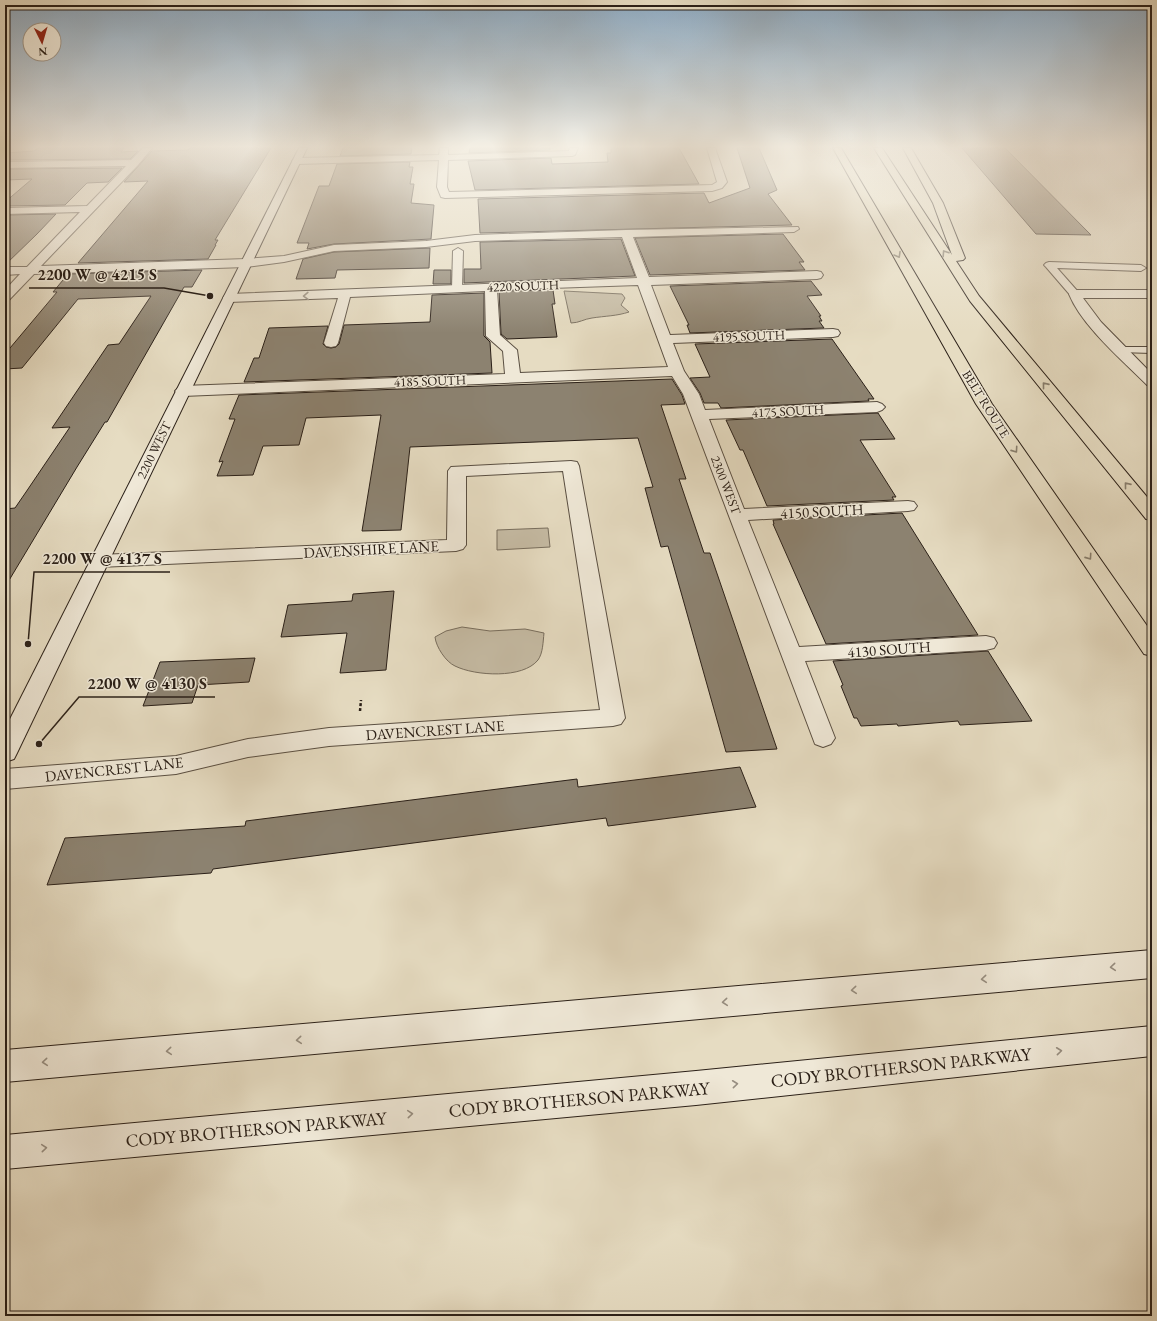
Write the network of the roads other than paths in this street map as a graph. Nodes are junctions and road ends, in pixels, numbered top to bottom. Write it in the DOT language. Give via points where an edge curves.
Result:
graph roads {
  1 [pos="90,209"];
  2 [pos="63,210"];
  3 [pos="272,210"];
  4 [pos="872,210"];
  5 [pos="917,210"];
  6 [pos="941,210"];
  7 [pos="5,211"];
  8 [pos="794,228"];
  9 [pos="626,233"];
  10 [pos="458,251"];
  11 [pos="246,263"];
  12 [pos="1141,268"];
  13 [pos="5,270"];
  14 [pos="31,270"];
  15 [pos="817,275"];
  16 [pos="644,281"];
  17 [pos="491,287"];
  18 [pos="457,288"];
  19 [pos="345,294"];
  20 [pos="1075,294"];
  21 [pos="1152,294"];
  22 [pos="5,297"];
  23 [pos="974,298"];
  24 [pos="229,307"];
  25 [pos="341,308"];
  26 [pos="326,309"];
  27 [pos="833,333"];
  28 [pos="665,339"];
  29 [pos="331,343"];
  30 [pos="1122,350"];
  31 [pos="1152,350"];
  32 [pos="677,371"];
  33 [pos="513,377"];
  34 [pos="1152,382"];
  35 [pos="183,390"];
  36 [pos="877,407"];
  37 [pos="699,415"];
  38 [pos="571,466"];
  39 [pos="908,506"];
  40 [pos="737,515"];
  41 [pos="1152,515"];
  42 [pos="99,561"];
  43 [pos="986,643"];
  44 [pos="1152,649"];
  45 [pos="791,655"];
  46 [pos="823,738"];
  47 [pos="5,753"];
  48 [pos="5,779"];
  49 [pos="1152,964"];
  50 [pos="1152,1041"];
  51 [pos="5,1066"];
  52 [pos="5,1152"];
  1 -- 14 [label="street"];
  2 -- 7 [label="street"];
  3 -- 11 [label="street, 2200 WEST"];
  4 -- 44 [label="highway, BELT ROUTE, one-way" via="984,404"];
  23 -- 5 [label="highway, one-way"];
  6 -- 23 [label="highway"];
  8 -- 9 [label="street"];
  9 -- 11 [label="street" via="475,238 426,244 334,248 284,259"];
  9 -- 16 [label="street, 2300 WEST"];
  10 -- 18 [label="lane"];
  11 -- 14 [label="street"];
  11 -- 24 [label="street, 2200 WEST"];
  12 -- 20 [label="lane" via="1049,265"];
  13 -- 14 [label="street"];
  14 -- 22 [label="street"];
  15 -- 16 [label="street, 4220 SOUTH"];
  16 -- 17 [label="street, 4220 SOUTH"];
  16 -- 28 [label="street, 2300 WEST"];
  17 -- 18 [label="street, 4220 SOUTH"];
  17 -- 33 [label="street" via="493,336 510,350"];
  18 -- 19 [label="street, 4220 SOUTH"];
  19 -- 24 [label="street, 4220 SOUTH, one-way"];
  19 -- 25 [label="street"];
  20 -- 21 [label="street"];
  20 -- 30 [label="street" via="1086,313"];
  41 -- 23 [label="highway, one-way"];
  24 -- 35 [label="street, 2200 WEST"];
  25 -- 26 [label="street"];
  25 -- 29 [label="street"];
  27 -- 28 [label="street, 4195 SOUTH"];
  28 -- 32 [label="street, 2300 WEST"];
  30 -- 31 [label="lane"];
  30 -- 34 [label="street"];
  32 -- 33 [label="street, 4185 SOUTH"];
  32 -- 37 [label="street, 2300 WEST" via="691,394"];
  33 -- 35 [label="street, 4185 SOUTH"];
  35 -- 42 [label="street, 2200 WEST"];
  36 -- 37 [label="street, 4175 SOUTH"];
  37 -- 40 [label="street, 2300 WEST"];
  38 -- 42 [label="street, DAVENSHIRE LANE" via="457,471 456,545"];
  38 -- 48 [label="street, DAVENCREST LANE" via="613,718 329,737 248,748 176,764"];
  39 -- 40 [label="street, 4150 SOUTH"];
  40 -- 45 [label="street, 2300 WEST"];
  42 -- 47 [label="street, 2200 WEST"];
  43 -- 45 [label="street, 4130 SOUTH"];
  45 -- 46 [label="street, 2300 WEST"];
  49 -- 51 [label="street, one-way"];
  52 -- 50 [label="street, CODY BROTHERSON PARKWAY, one-way" via="696,1088"];
}
